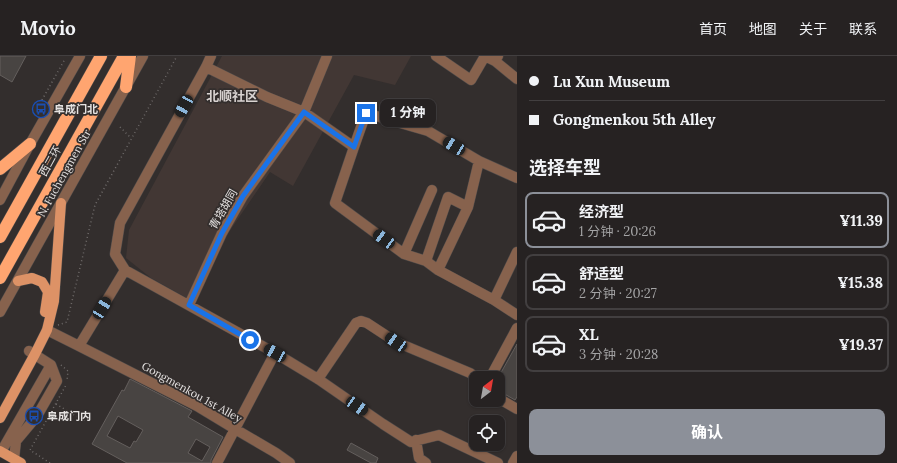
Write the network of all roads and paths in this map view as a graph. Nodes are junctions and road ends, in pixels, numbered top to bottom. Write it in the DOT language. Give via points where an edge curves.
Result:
graph roads {
  1 [pos="80,56"];
  2 [pos="101,56"];
  3 [pos="124,56"];
  4 [pos="130,56"];
  5 [pos="143,56"];
  6 [pos="177,56"];
  7 [pos="211,56"];
  8 [pos="327,56"];
  9 [pos="436,56"];
  10 [pos="65,59"];
  11 [pos="497,59"];
  12 [pos="206,67"];
  13 [pos="517,79"];
  14 [pos="126,87"];
  15 [pos="38,107"];
  16 [pos="304,112"];
  17 [pos="120,127"];
  18 [pos="132,138"];
  19 [pos="30,144"];
  20 [pos="354,147"];
  21 [pos="479,161"];
  22 [pos="0,169"];
  23 [pos="517,178"];
  24 [pos="432,190"];
  25 [pos="0,200"];
  26 [pos="61,203"];
  27 [pos="468,207"];
  28 [pos="0,237"];
  29 [pos="517,252"];
  30 [pos="404,254"];
  31 [pos="426,261"];
  32 [pos="125,270"];
  33 [pos="438,270"];
  34 [pos="0,278"];
  35 [pos="18,281"];
  36 [pos="494,300"];
  37 [pos="189,305"];
  38 [pos="0,312"];
  39 [pos="517,315"];
  40 [pos="517,328"];
  41 [pos="50,331"];
  42 [pos="79,346"];
  43 [pos="32,352"];
  44 [pos="275,353"];
  45 [pos="51,365"];
  46 [pos="494,371"];
  47 [pos="469,373"];
  48 [pos="318,379"];
  49 [pos="505,402"];
  50 [pos="0,405"];
  51 [pos="517,409"];
  52 [pos="91,414"];
  53 [pos="0,418"];
  54 [pos="235,429"];
  55 [pos="416,440"];
  56 [pos="1,452"];
  57 [pos="517,456"];
  58 [pos="17,461"];
  59 [pos="50,463"];
  60 [pos="217,463"];
  61 [pos="290,463"];
  62 [pos="426,463"];
  63 [pos="498,463"];
  64 [pos="513,463"];
  1 -- 19 [label="street"];
  2 -- 28 [label="highway, 西二环"];
  3 -- 34 [label="highway, 西二环"];
  4 -- 14 [label="highway"];
  5 -- 14 [label="street, N. Fuchengmen Str"];
  6 -- 18 [label="path"];
  7 -- 12 [label="street"];
  8 -- 16 [label="street, 青塔胡同"];
  9 -- 11 [label="street" via="472,80 485,56"];
  10 -- 15 [label="path"];
  11 -- 13 [label="street"];
  12 -- 16 [label="street"];
  12 -- 32 [label="street" via="120,223 115,254"];
  14 -- 26 [label="street, N. Fuchengmen Str"];
  16 -- 20 [label="street"];
  16 -- 37 [label="street, 青塔胡同" via="243,196 222,233"];
  17 -- 18 [label="path"];
  18 -- 41 [label="path" via="94,204 67,322 55,326"];
  19 -- 22 [label="highway"];
  19 -- 25 [label="street"];
  20 -- 21 [label="street" via="366,113 428,131"];
  20 -- 30 [label="street" via="335,203"];
  21 -- 23 [label="street"];
  21 -- 27 [label="street"];
  24 -- 30 [label="street"];
  26 -- 35 [label="street, N. Fuchengmen Str"];
  26 -- 41 [label="main road"];
  27 -- 31 [label="street" via="448,197"];
  27 -- 33 [label="street"];
  29 -- 36 [label="street"];
  30 -- 31 [label="street"];
  31 -- 33 [label="street"];
  32 -- 37 [label="street"];
  32 -- 42 [label="street"];
  33 -- 36 [label="street"];
  35 -- 38 [label="street, N. Fuchengmen Str"];
  35 -- 43 [label="main road" via="32,278 42,282 48,292 40,331"];
  36 -- 39 [label="street"];
  37 -- 44 [label="street"];
  40 -- 46 [label="street"];
  41 -- 42 [label="street, Gongmenkou 1st Alley"];
  41 -- 43 [label="main road"];
  42 -- 54 [label="street, Gongmenkou 1st Alley" via="197,406"];
  43 -- 45 [label="street"];
  43 -- 50 [label="main road"];
  43 -- 53 [label="main road"];
  44 -- 48 [label="street"];
  44 -- 54 [label="street"];
  45 -- 56 [label="street"];
  45 -- 58 [label="street" via="57,381 37,416 16,441"];
  47 -- 48 [label="street" via="396,342 367,322 361,321 356,323"];
  48 -- 55 [label="street" via="411,442"];
  49 -- 51 [label="street"];
  52 -- 59 [label="path" via="86,422 56,404 30,450"];
  54 -- 60 [label="street"];
  54 -- 61 [label="street, Gongmenkou 1st Alley"];
  55 -- 62 [label="street" via="419,458"];
  55 -- 63 [label="street" via="439,435"];
  56 -- 58 [label="main road"];
  57 -- 64 [label="street"];
}
